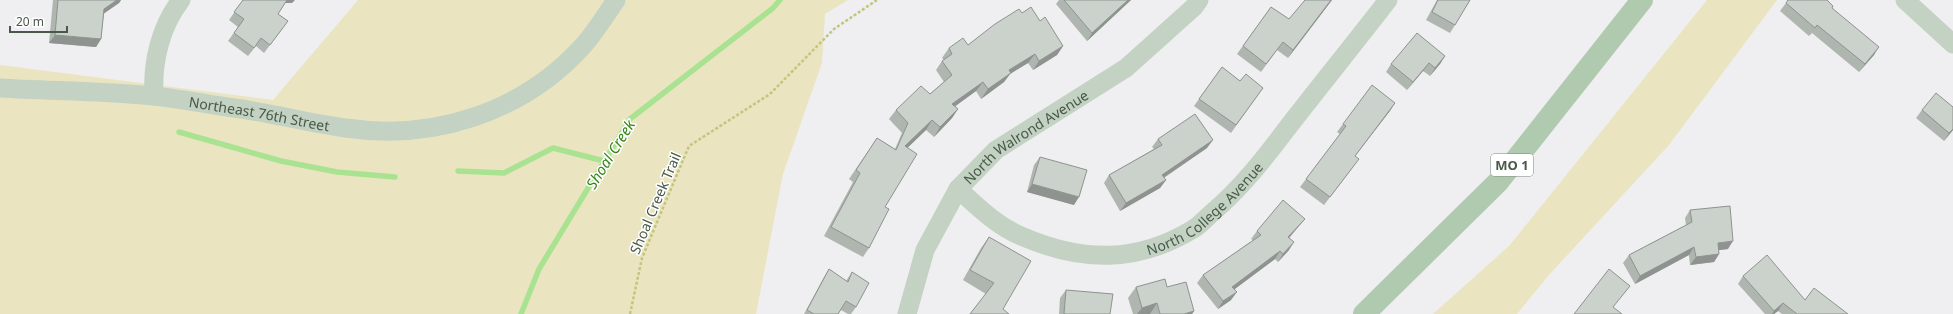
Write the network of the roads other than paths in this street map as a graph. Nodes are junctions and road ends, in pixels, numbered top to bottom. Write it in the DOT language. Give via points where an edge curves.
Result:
graph roads {
  1 [pos="180,0"];
  2 [pos="616,0"];
  3 [pos="1199,0"];
  4 [pos="1388,0"];
  5 [pos="1642,0"];
  6 [pos="1905,0"];
  7 [pos="1953,44"];
  8 [pos="0,88"];
  9 [pos="154,96"];
  10 [pos="958,189"];
  11 [pos="907,314"];
  12 [pos="1364,314"];
  1 -- 9 [label="street" via="167,21 158,48 153,79"];
  2 -- 9 [label="street, Northeast 76th Street" via="581,48 539,86 483,115 452,124 398,132 346,129 259,111"];
  3 -- 10 [label="street, North Walrond Avenue" via="1126,68 996,150"];
  4 -- 10 [label="street, North College Avenue" via="1252,174 1196,228 1170,241 1137,252 1107,257 1072,253 1020,236 986,214"];
  5 -- 12 [label="main road, MO 1" via="1498,182"];
  6 -- 7 [label="street"];
  8 -- 9 [label="street, Northeast 76th Street"];
  10 -- 11 [label="street, North Walrond Avenue" via="925,250 907,306"];
}
